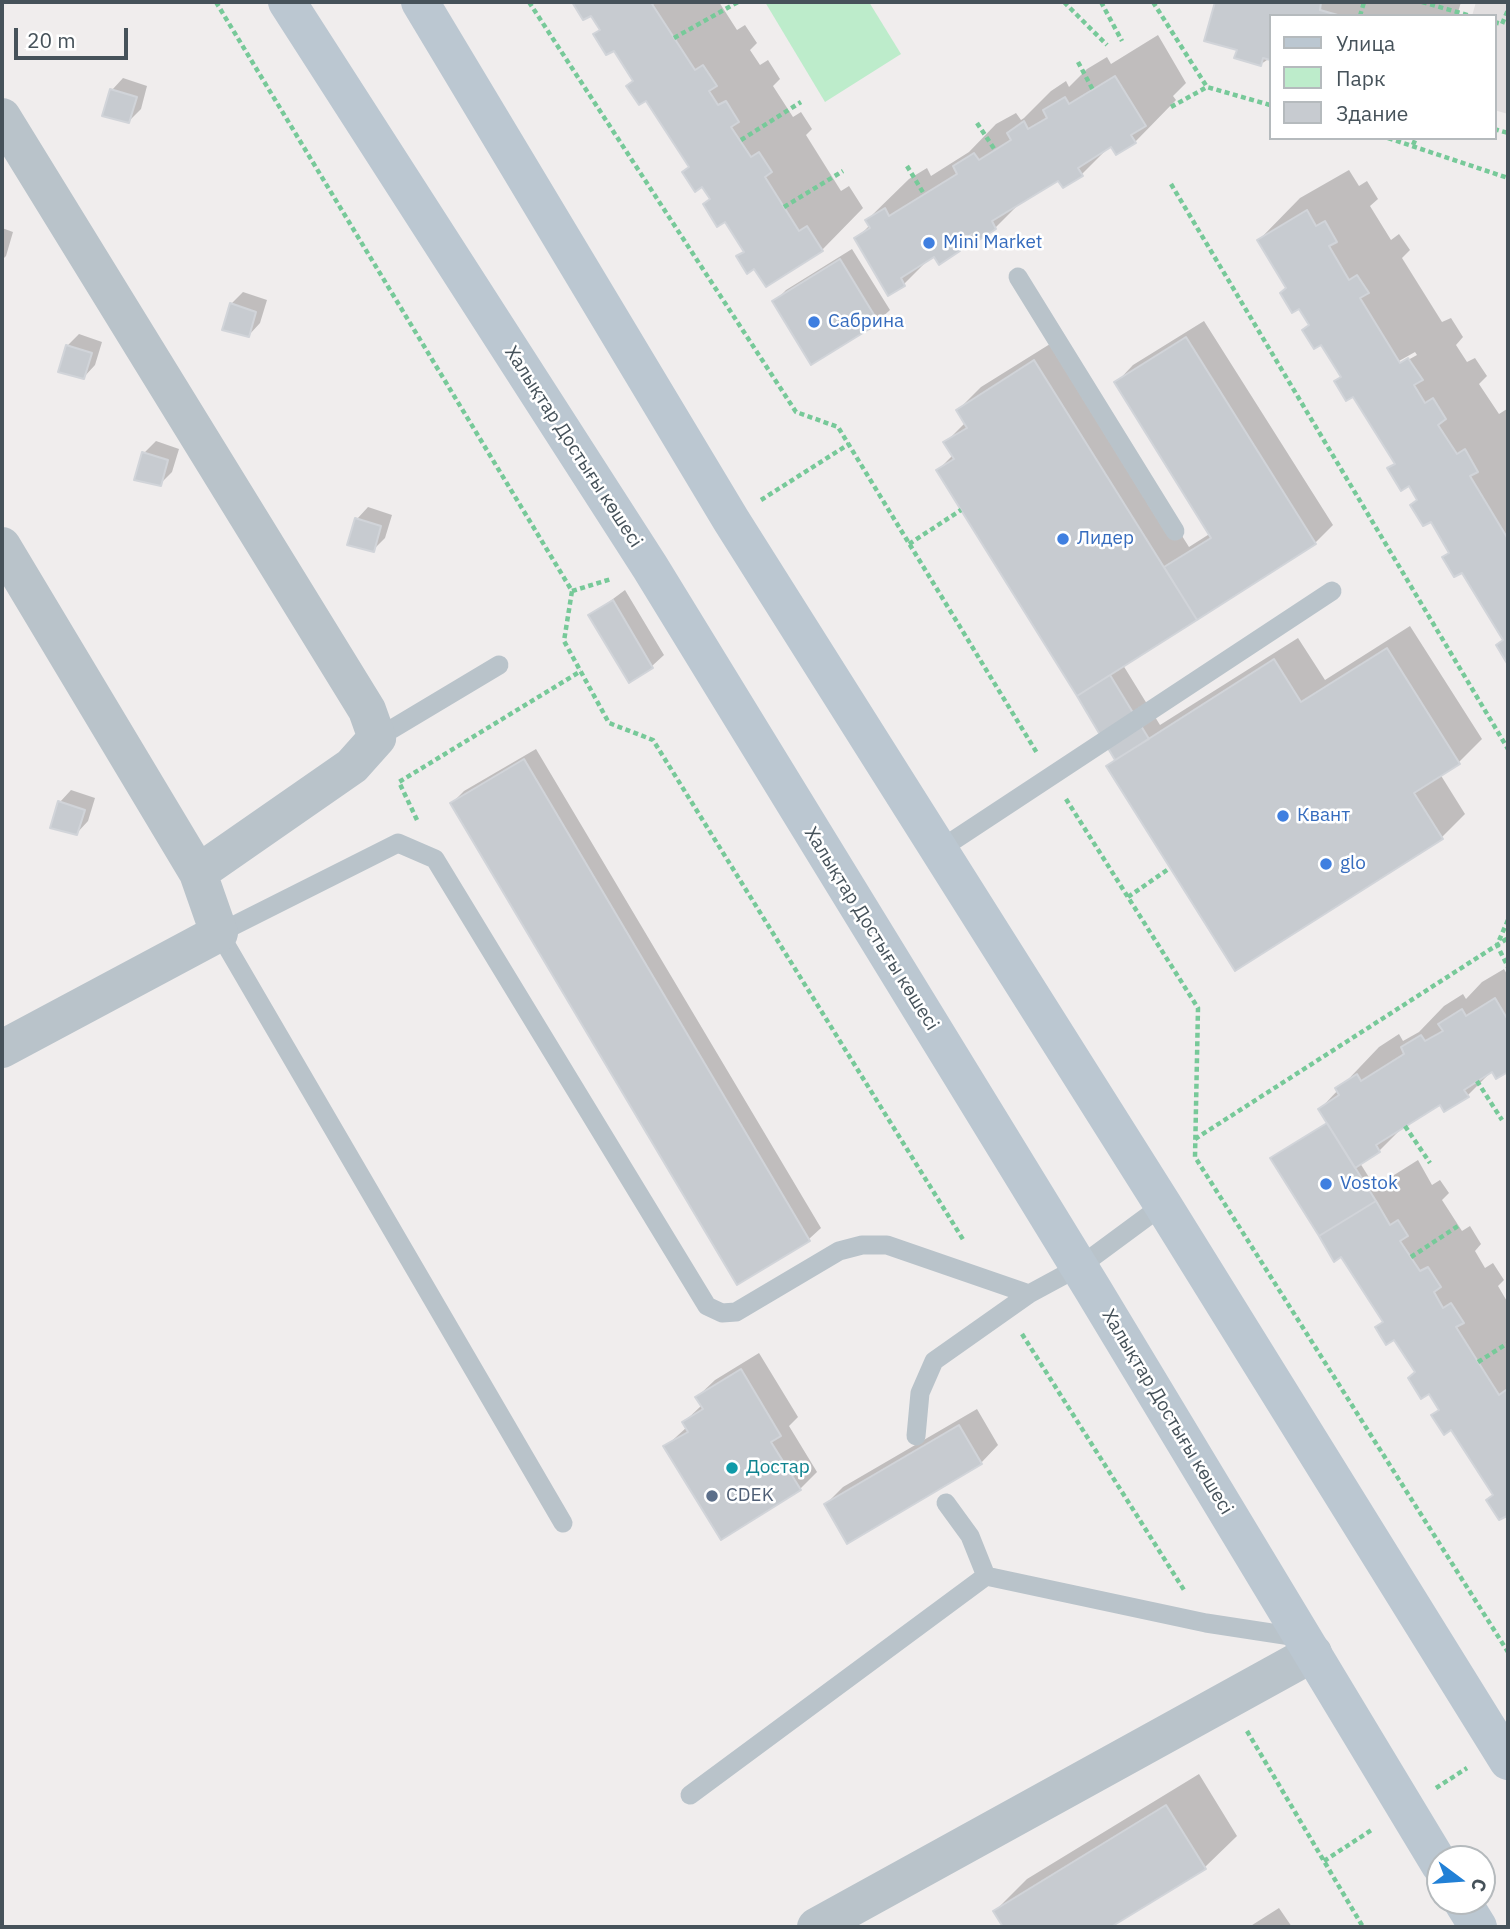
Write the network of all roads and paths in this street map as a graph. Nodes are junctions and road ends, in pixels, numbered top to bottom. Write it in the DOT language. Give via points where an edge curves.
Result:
graph roads {
  1 [pos="215,2"];
  2 [pos="287,2"];
  3 [pos="420,2"];
  4 [pos="529,2"];
  5 [pos="738,2"];
  6 [pos="1064,2"];
  7 [pos="1101,2"];
  8 [pos="1153,2"];
  9 [pos="1422,2"];
  10 [pos="1508,10"];
  11 [pos="1453,13"];
  12 [pos="1496,22"];
  13 [pos="674,38"];
  14 [pos="1122,41"];
  15 [pos="1107,45"];
  16 [pos="1078,62"];
  17 [pos="1207,87"];
  18 [pos="1093,90"];
  19 [pos="801,102"];
  20 [pos="1268,104"];
  21 [pos="1171,107"];
  22 [pos="2,117"];
  23 [pos="977,123"];
  24 [pos="1395,140"];
  25 [pos="1415,140"];
  26 [pos="741,141"];
  27 [pos="1413,145"];
  28 [pos="995,150"];
  29 [pos="907,166"];
  30 [pos="843,170"];
  31 [pos="1508,178"];
  32 [pos="1171,184"];
  33 [pos="924,194"];
  34 [pos="784,206"];
  35 [pos="1018,277"];
  36 [pos="849,444"];
  37 [pos="961,510"];
  38 [pos="731,520"];
  39 [pos="1175,531"];
  40 [pos="909,544"];
  41 [pos="2,545"];
  42 [pos="1332,591"];
  43 [pos="499,665"];
  44 [pos="581,670"];
  45 [pos="377,738"];
  46 [pos="1508,749"];
  47 [pos="1052,776"];
  48 [pos="939,850"];
  49 [pos="435,859"];
  50 [pos="1170,868"];
  51 [pos="198,873"];
  52 [pos="1128,897"];
  53 [pos="1508,920"];
  54 [pos="219,933"];
  55 [pos="1508,938"];
  56 [pos="1497,945"];
  57 [pos="1508,967"];
  58 [pos="2,1049"];
  59 [pos="1477,1082"];
  60 [pos="1502,1120"];
  61 [pos="1405,1126"];
  62 [pos="1195,1139"];
  63 [pos="1430,1163"];
  64 [pos="1163,1205"];
  65 [pos="1458,1226"];
  66 [pos="1411,1257"];
  67 [pos="1079,1267"];
  68 [pos="988,1280"];
  69 [pos="1029,1294"];
  70 [pos="1006,1310"];
  71 [pos="1508,1343"];
  72 [pos="1478,1363"];
  73 [pos="916,1436"];
  74 [pos="946,1503"];
  75 [pos="563,1523"];
  76 [pos="986,1576"];
  77 [pos="1206,1623"];
  78 [pos="1309,1645"];
  79 [pos="1508,1653"];
  80 [pos="1228,1700"];
  81 [pos="1508,1762"];
  82 [pos="690,1795"];
  83 [pos="1428,1845"];
  84 [pos="816,1927"];
  85 [pos="1363,1927"];
  1 -- 44 [label="path" via="572,591 564,641"];
  2 -- 67 [label="main road, Халықтар Достығы көшесі" via="650,567"];
  3 -- 38 [label="main road"];
  4 -- 36 [label="path" via="796,412 838,427"];
  5 -- 13 [label="path"];
  6 -- 15 [label="path"];
  7 -- 14 [label="path"];
  8 -- 17 [label="path"];
  9 -- 11 [label="path"];
  10 -- 12 [label="path" via="1502,24"];
  16 -- 18 [label="path"];
  17 -- 20 [label="path"];
  17 -- 21 [label="path"];
  19 -- 26 [label="path"];
  22 -- 45 [label="street" via="360,698"];
  23 -- 28 [label="path"];
  24 -- 27 [label="path"];
  25 -- 27 [label="path"];
  27 -- 31 [label="path"];
  29 -- 33 [label="path"];
  30 -- 34 [label="path"];
  32 -- 46 [label="path"];
  35 -- 39 [label="lane"];
  36 -- 38 [label="path"];
  36 -- 40 [label="path"];
  37 -- 40 [label="path"];
  38 -- 48 [label="main road"];
  40 -- 47 [label="path"];
  41 -- 51 [label="street"];
  42 -- 47 [label="lane"];
  43 -- 45 [label="lane"];
  44 -- 49 [label="path" via="399,782"];
  44 -- 68 [label="path" via="609,723 653,740"];
  45 -- 51 [label="street" via="352,766"];
  47 -- 48 [label="lane"];
  47 -- 52 [label="path"];
  48 -- 64 [label="main road"];
  49 -- 54 [label="lane" via="398,843"];
  49 -- 68 [label="lane" via="707,1306 722,1313 736,1312 839,1251 862,1245 887,1245"];
  50 -- 52 [label="path"];
  51 -- 54 [label="street"];
  52 -- 62 [label="path" via="1198,1008"];
  53 -- 56 [label="path"];
  54 -- 58 [label="street"];
  54 -- 75 [label="lane"];
  55 -- 56 [label="path"];
  56 -- 57 [label="path"];
  56 -- 62 [label="path"];
  59 -- 60 [label="path"];
  61 -- 63 [label="path"];
  62 -- 79 [label="path" via="1195,1157"];
  64 -- 67 [label="lane"];
  64 -- 81 [label="main road"];
  65 -- 66 [label="path"];
  67 -- 69 [label="lane"];
  67 -- 78 [label="main road, Халықтар Достығы көшесі"];
  68 -- 69 [label="lane"];
  69 -- 70 [label="lane"];
  70 -- 73 [label="lane" via="934,1361 920,1393"];
  70 -- 77 [label="path"];
  71 -- 72 [label="path"];
  74 -- 76 [label="lane" via="970,1536"];
  76 -- 77 [label="lane"];
  76 -- 82 [label="lane"];
  77 -- 78 [label="lane"];
  78 -- 80 [label="street"];
  78 -- 83 [label="main road, Халықтар Достығы көшесі"];
  80 -- 84 [label="street"];
  80 -- 85 [label="path"];
}
